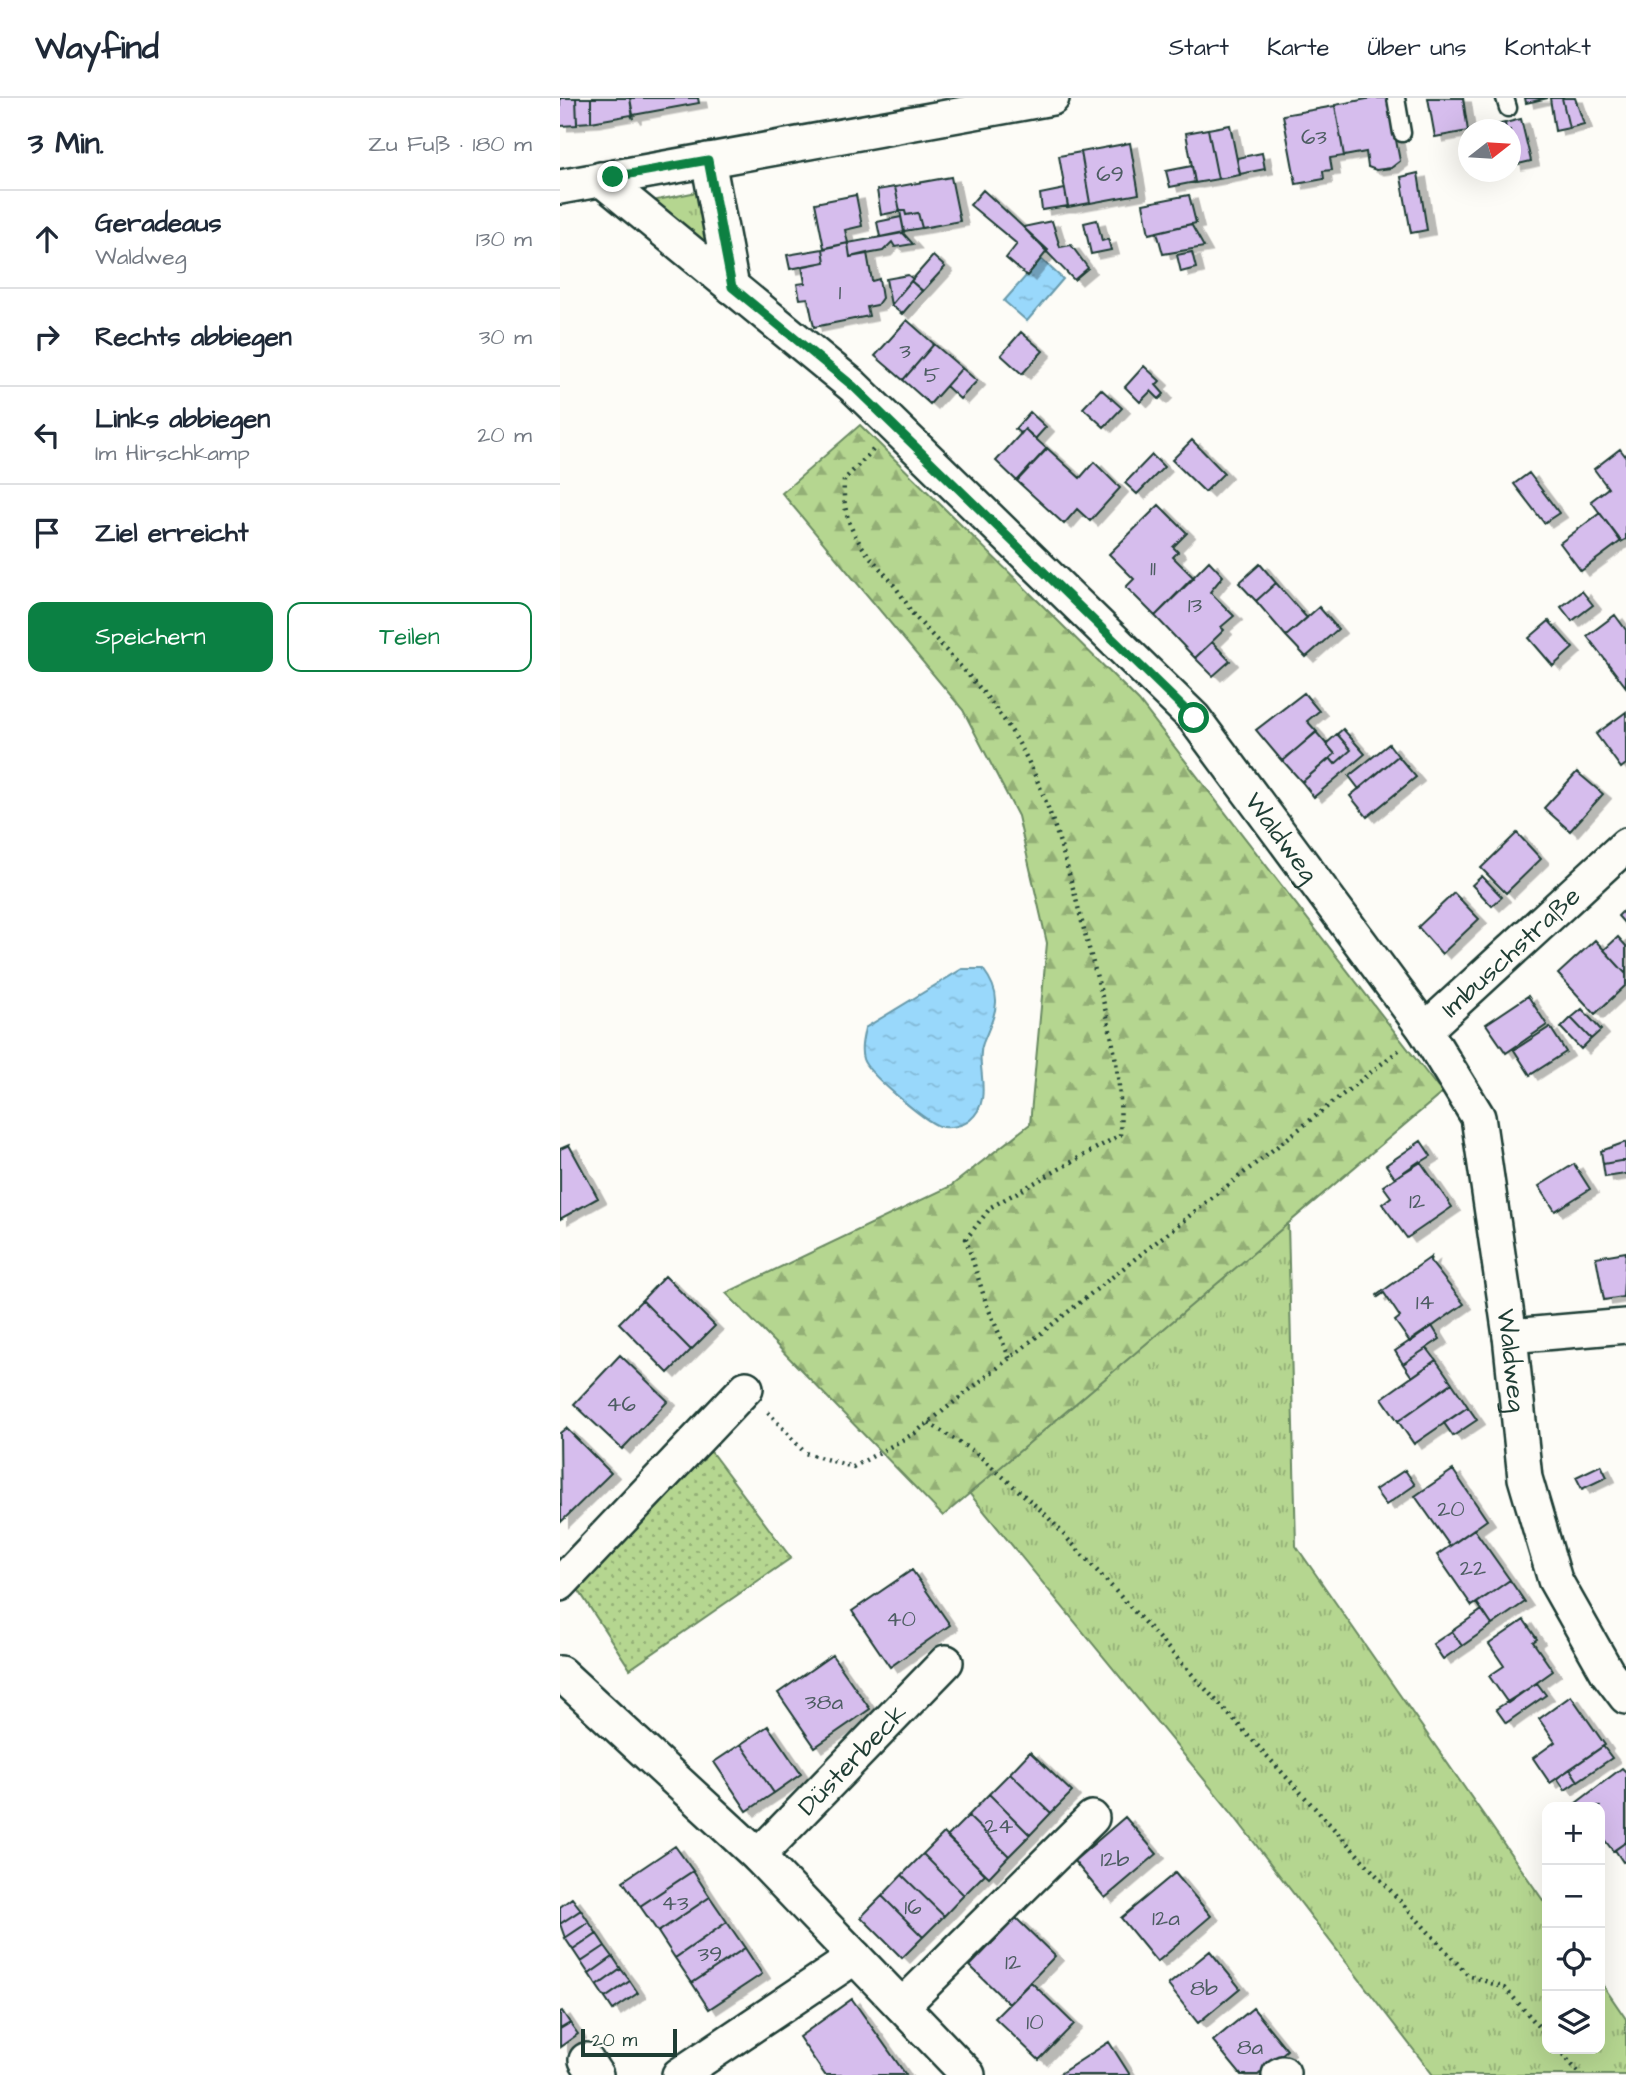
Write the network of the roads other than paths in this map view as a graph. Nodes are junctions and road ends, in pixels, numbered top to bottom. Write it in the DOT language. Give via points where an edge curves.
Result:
graph roads {
  1 [pos="1052,98"];
  2 [pos="1396,98"];
  3 [pos="1009,102"];
  4 [pos="1402,132"];
  5 [pos="708,160"];
  6 [pos="601,178"];
  7 [pos="560,187"];
  8 [pos="732,287"];
  9 [pos="1626,845"];
  10 [pos="1424,1030"];
  11 [pos="1626,1326"];
  12 [pos="1510,1336"];
  13 [pos="746,1388"];
  14 [pos="560,1584"];
  15 [pos="946,1662"];
  16 [pos="560,1673"];
  17 [pos="1626,1697"];
  18 [pos="1092,1818"];
  19 [pos="758,1856"];
  20 [pos="855,1957"];
  21 [pos="902,2006"];
  22 [pos="679,2075"];
  23 [pos="968,2075"];
  1 -- 3 [label="street"];
  2 -- 4 [label="lane"];
  3 -- 5 [label="street"];
  5 -- 6 [label="street"];
  5 -- 8 [label="street"];
  6 -- 7 [label="street"];
  6 -- 8 [label="street, Waldweg"];
  8 -- 10 [label="street, Waldweg" via="853,386 1194,718"];
  9 -- 10 [label="street, Imbuschstraße"];
  10 -- 12 [label="street, Waldweg" via="1478,1117"];
  11 -- 12 [label="street"];
  12 -- 17 [label="street, Waldweg" via="1525,1478 1555,1580 1606,1672"];
  13 -- 14 [label="street"];
  15 -- 19 [label="street, Düsterbeck"];
  16 -- 19 [label="street"];
  18 -- 21 [label="street"];
  19 -- 20 [label="street"];
  20 -- 21 [label="street"];
  20 -- 22 [label="street"];
  21 -- 23 [label="street"];
}
